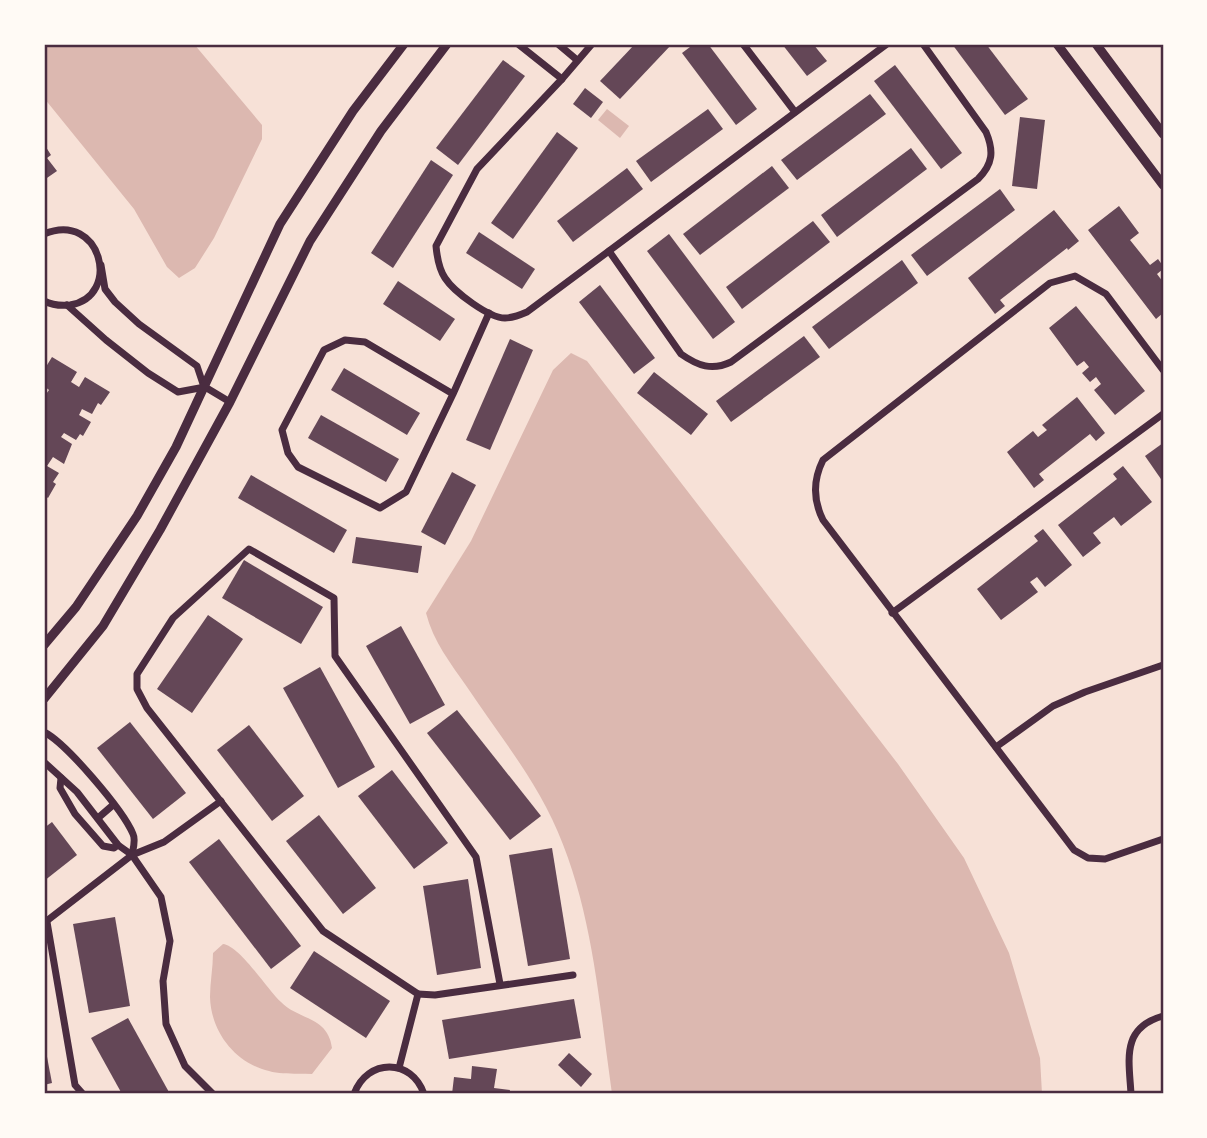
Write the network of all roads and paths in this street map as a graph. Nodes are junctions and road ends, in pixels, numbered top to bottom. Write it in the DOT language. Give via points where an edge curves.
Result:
graph roads {
  1 [pos="404,44"];
  2 [pos="447,44"];
  3 [pos="519,44"];
  4 [pos="558,44"];
  5 [pos="592,44"];
  6 [pos="743,44"];
  7 [pos="887,44"];
  8 [pos="923,44"];
  9 [pos="1057,44"];
  10 [pos="1096,44"];
  11 [pos="577,60"];
  12 [pos="562,79"];
  13 [pos="795,112"];
  14 [pos="1163,134"];
  15 [pos="1163,186"];
  16 [pos="44,234"];
  17 [pos="609,251"];
  18 [pos="101,265"];
  19 [pos="44,301"];
  20 [pos="68,305"];
  21 [pos="489,313"];
  22 [pos="1163,370"];
  23 [pos="205,387"];
  24 [pos="453,394"];
  25 [pos="230,402"];
  26 [pos="1163,414"];
  27 [pos="892,613"];
  28 [pos="44,645"];
  29 [pos="1163,665"];
  30 [pos="44,699"];
  31 [pos="44,732"];
  32 [pos="996,747"];
  33 [pos="44,762"];
  34 [pos="61,778"];
  35 [pos="221,801"];
  36 [pos="113,805"];
  37 [pos="98,818"];
  38 [pos="1163,839"];
  39 [pos="118,845"];
  40 [pos="132,855"];
  41 [pos="46,922"];
  42 [pos="573,975"];
  43 [pos="500,984"];
  44 [pos="418,994"];
  45 [pos="1163,1016"];
  46 [pos="399,1068"];
  47 [pos="83,1094"];
  48 [pos="213,1094"];
  49 [pos="354,1094"];
  50 [pos="424,1094"];
  51 [pos="1131,1094"];
  1 -- 23 [label="street" via="353,111 280,224"];
  2 -- 25 [label="street" via="381,131 310,241"];
  3 -- 12 [label="street"];
  4 -- 11 [label="street"];
  5 -- 11 [label="street"];
  6 -- 13 [label="street"];
  7 -- 13 [label="street"];
  8 -- 17 [label="street" via="986,132 992,158 988,170 731,362 719,368 706,367 681,354"];
  9 -- 15 [label="street"];
  10 -- 14 [label="street"];
  11 -- 12 [label="street"];
  12 -- 21 [label="street" via="477,169 436,246 443,276"];
  13 -- 17 [label="street"];
  16 -- 18 [label="street" via="57,229 81,234 91,242"];
  17 -- 21 [label="street" via="527,312 502,318"];
  18 -- 20 [label="street" via="94,289"];
  18 -- 23 [label="street" via="110,296 139,324 197,366"];
  19 -- 20 [label="street"];
  20 -- 23 [label="street" via="161,382 178,392"];
  21 -- 24 [label="street"];
  22 -- 27 [label="street" via="1107,294 1074,276 1050,283 823,460 815,484 817,508"];
  23 -- 25 [label="street"];
  23 -- 28 [label="street" via="137,516 76,607"];
  24 -- 24 [label="street" via="365,342 345,340 324,350 282,430 288,453 298,467 380,508 406,492"];
  25 -- 30 [label="street" via="103,626"];
  26 -- 27 [label="street"];
  27 -- 32 [label="street"];
  29 -- 32 [label="street" via="1054,706"];
  31 -- 36 [label="street" via="83,768"];
  32 -- 38 [label="street" via="1074,850 1088,858 1105,859"];
  33 -- 34 [label="street"];
  34 -- 37 [label="street"];
  34 -- 39 [label="street" via="60,788 75,814 103,846"];
  35 -- 40 [label="street" via="164,842"];
  35 -- 43 [label="street" via="146,708 137,689 137,674 173,618 249,550 334,598 335,656 476,857"];
  35 -- 44 [label="street" via="323,931"];
  36 -- 37 [label="street"];
  36 -- 40 [label="street" via="135,837"];
  37 -- 39 [label="street"];
  39 -- 40 [label="street"];
  40 -- 41 [label="street"];
  40 -- 48 [label="street" via="161,897 170,941 163,981 166,1024 185,1066"];
  41 -- 47 [label="street" via="75,1085"];
  42 -- 43 [label="street"];
  43 -- 44 [label="street"];
  44 -- 46 [label="street"];
  45 -- 51 [label="street" via="1136,1031 1129,1045"];
  46 -- 49 [label="street" via="375,1069"];
  46 -- 50 [label="street" via="418,1081"];
}
